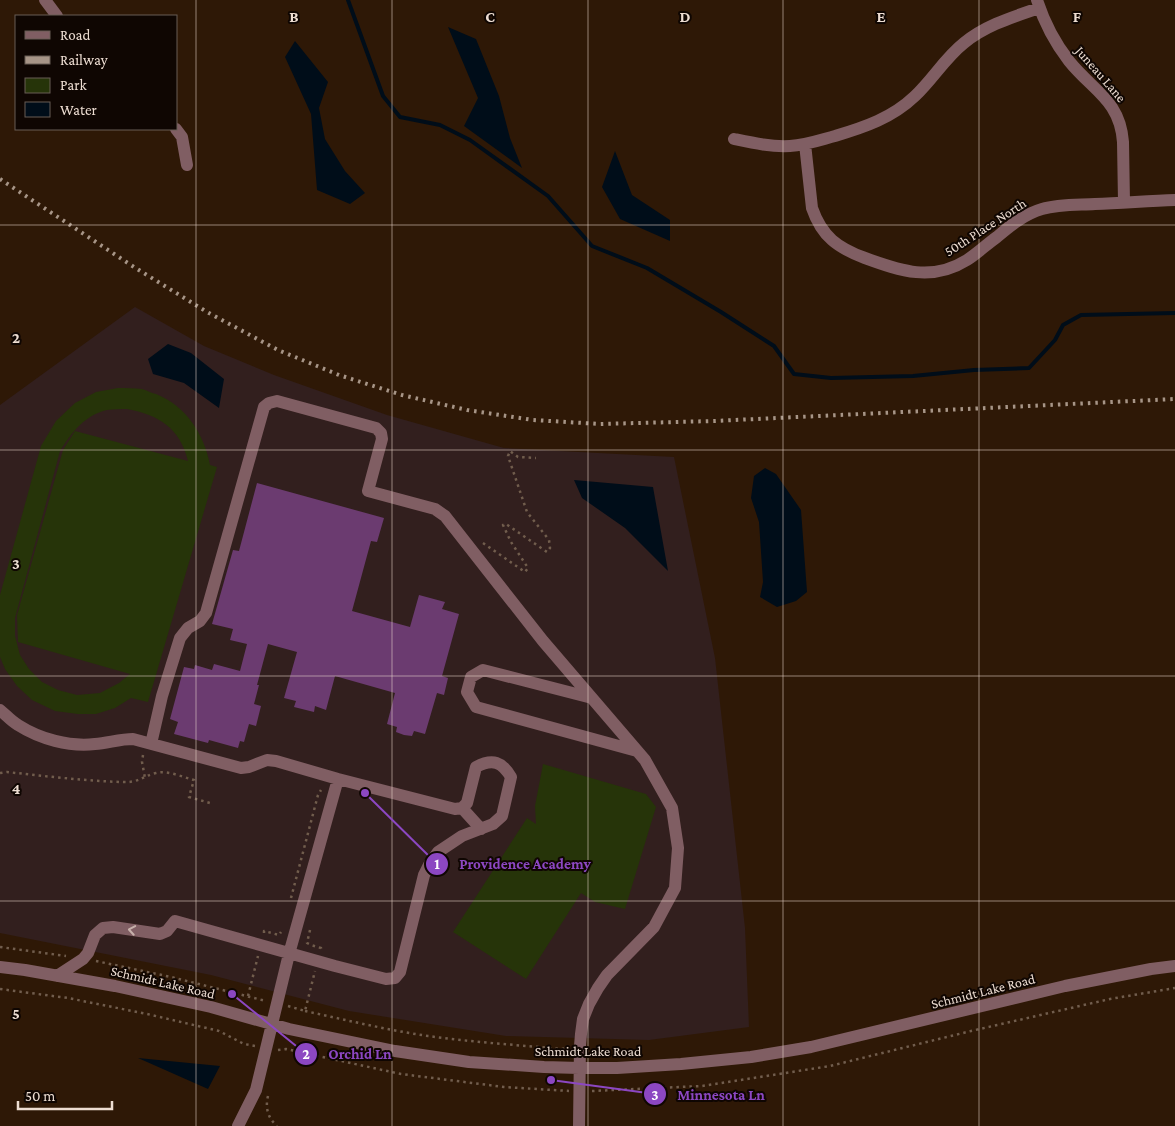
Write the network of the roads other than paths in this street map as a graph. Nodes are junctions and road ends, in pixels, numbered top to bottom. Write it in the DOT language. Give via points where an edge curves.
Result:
graph roads {
  1 [pos="45,0"];
  2 [pos="1038,4"];
  3 [pos="56,15"];
  4 [pos="177,130"];
  5 [pos="734,139"];
  6 [pos="804,144"];
  7 [pos="187,164"];
  8 [pos="1175,200"];
  9 [pos="1124,202"];
  10 [pos="592,698"];
  11 [pos="0,710"];
  12 [pos="147,743"];
  13 [pos="637,751"];
  14 [pos="338,779"];
  15 [pos="462,808"];
  16 [pos="481,829"];
  17 [pos="289,954"];
  18 [pos="1175,966"];
  19 [pos="0,967"];
  20 [pos="57,976"];
  21 [pos="272,1024"];
  22 [pos="579,1068"];
  23 [pos="238,1126"];
  24 [pos="579,1126"];
  1 -- 3 [label="street"];
  2 -- 6 [label="street" via="964,42 926,85 895,112 870,125"];
  2 -- 9 [label="street, Juneau Lane" via="1064,54 1117,114 1123,142"];
  4 -- 7 [label="street" via="182,137"];
  5 -- 6 [label="street" via="762,145"];
  6 -- 9 [label="street, 50th Place North" via="812,208 830,239 845,250 915,273 936,272 967,260 1023,217 1041,209"];
  8 -- 9 [label="street, 50th Place North"];
  10 -- 12 [label="street" via="445,516 435,509 368,490 382,439 376,428 277,401 264,407 206,613 180,638"];
  10 -- 13 [label="street"];
  10 -- 13 [label="street" via="483,670 471,677 467,692 476,707"];
  11 -- 12 [label="street" via="18,726 59,742 77,745 134,739"];
  12 -- 14 [label="street" via="241,768 267,760 276,761"];
  13 -- 22 [label="street" via="672,808 678,848 675,888 654,927 607,974 589,1004 580,1034"];
  14 -- 15 [label="street" via="455,809"];
  14 -- 17 [label="street"];
  15 -- 16 [label="street"];
  15 -- 16 [label="street" via="467,803 476,766 492,762 501,764 511,777 502,816"];
  16 -- 17 [label="street" via="449,844 430,863 424,875 400,972 395,978 386,979"];
  17 -- 20 [label="street, one-way" via="175,922 160,934 113,927 103,928 95,935 83,959"];
  17 -- 21 [label="street"];
  18 -- 22 [label="street, Schmidt Lake Road" via="1065,986 812,1047 681,1064"];
  19 -- 20 [label="street, Schmidt Lake Road"];
  20 -- 21 [label="street, Schmidt Lake Road" via="211,1007"];
  21 -- 22 [label="street, Schmidt Lake Road" via="394,1051 469,1062"];
  21 -- 23 [label="street" via="256,1090"];
  22 -- 24 [label="street"];
}
